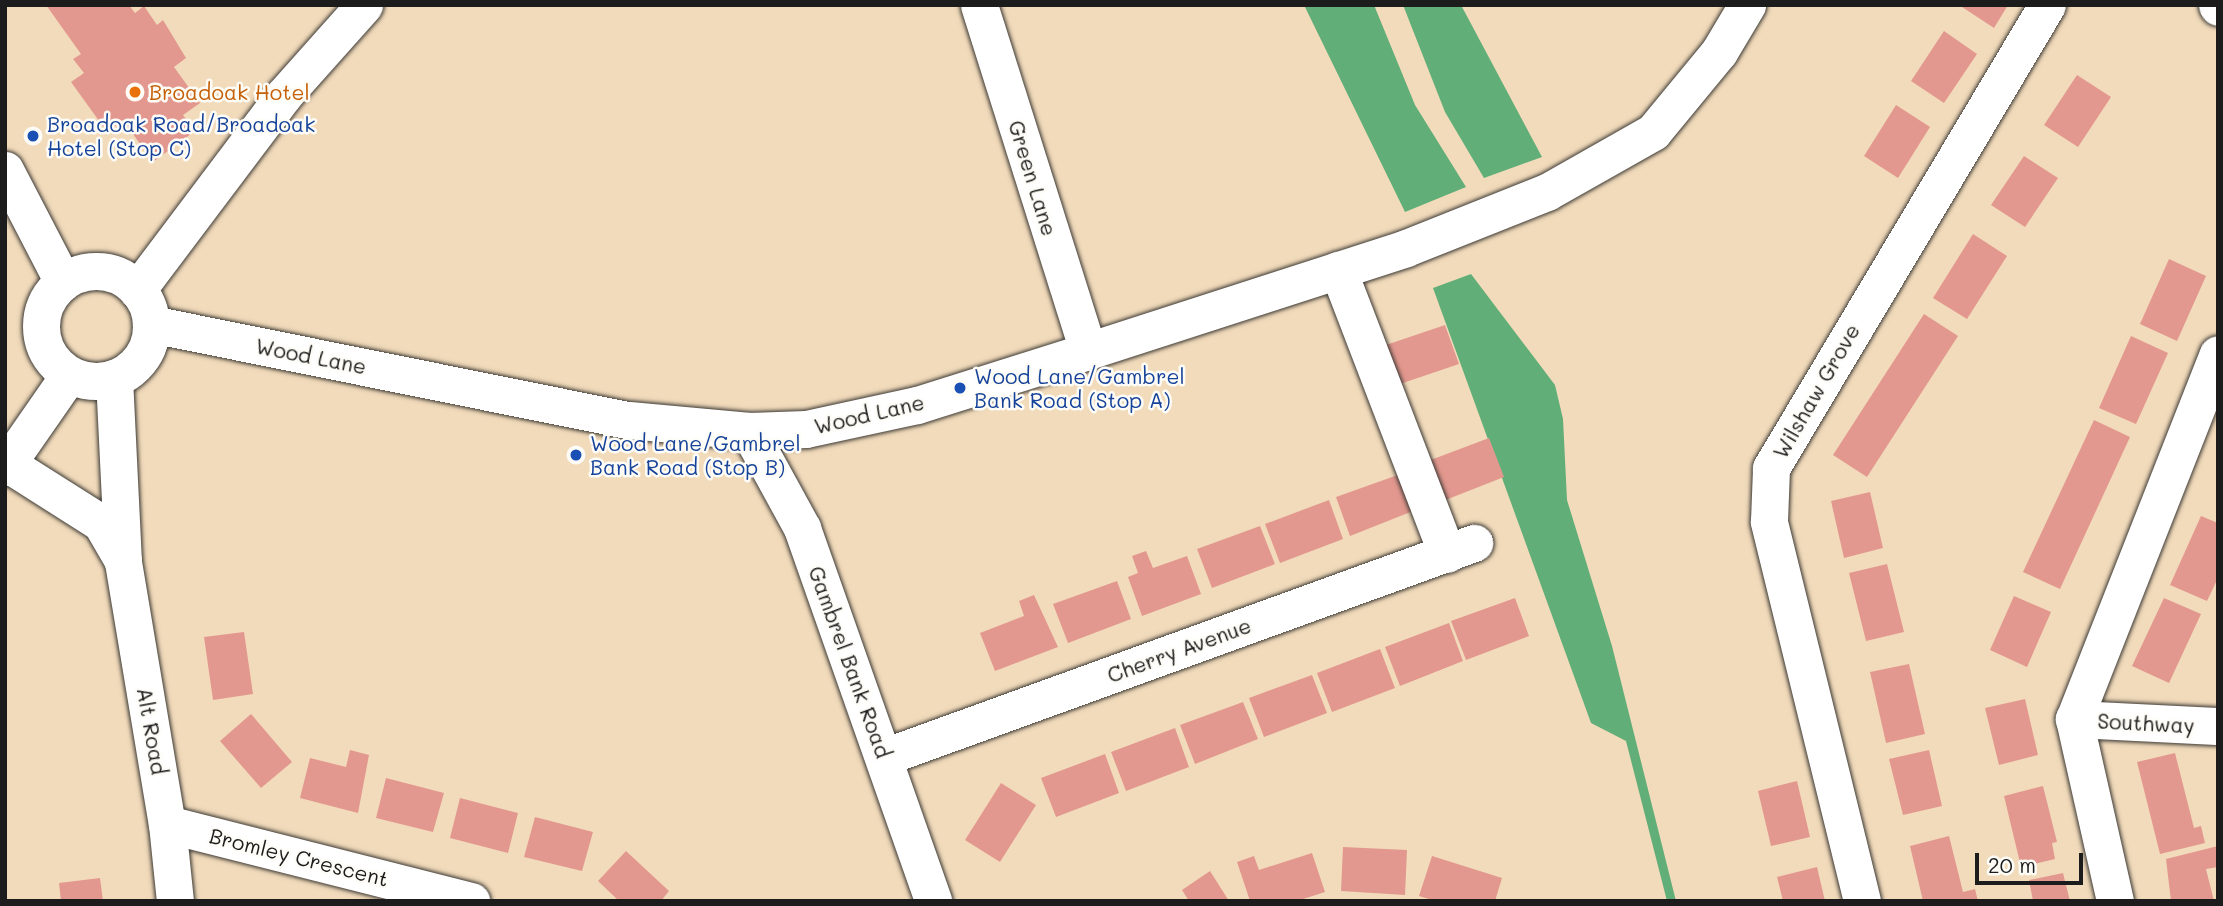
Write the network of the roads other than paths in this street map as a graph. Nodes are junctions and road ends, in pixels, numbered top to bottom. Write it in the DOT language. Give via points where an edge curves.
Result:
graph roads {
  1 [pos="363,5"];
  2 [pos="979,5"];
  3 [pos="1748,5"];
  4 [pos="2047,5"];
  5 [pos="5,170"];
  6 [pos="1338,270"];
  7 [pos="63,282"];
  8 [pos="137,290"];
  9 [pos="151,324"];
  10 [pos="1088,351"];
  11 [pos="2218,354"];
  12 [pos="69,375"];
  13 [pos="114,378"];
  14 [pos="750,431"];
  15 [pos="7,465"];
  16 [pos="123,562"];
  17 [pos="2074,719"];
  18 [pos="2218,726"];
  19 [pos="884,757"];
  20 [pos="167,824"];
  21 [pos="175,901"];
  22 [pos="471,901"];
  23 [pos="933,901"];
  24 [pos="1862,901"];
  25 [pos="2115,901"];
  1 -- 8 [label="street" via="283,96"];
  2 -- 10 [label="street, Green Lane"];
  3 -- 6 [label="street, Wood Lane" via="1719,52 1653,132 1546,192"];
  4 -- 24 [label="street, Wilshaw Grove" via="1771,468 1769,521"];
  5 -- 7 [label="street"];
  6 -- 10 [label="street, Wood Lane"];
  6 -- 19 [label="street, Cherry Avenue" via="1460,548"];
  7 -- 8 [label="street" via="93,271 109,273"];
  7 -- 12 [label="street" via="50,295 41,330 50,355"];
  8 -- 9 [label="street"];
  9 -- 13 [label="street" via="141,357"];
  9 -- 14 [label="street, Wood Lane" via="629,420"];
  10 -- 14 [label="street, Wood Lane" via="917,405 806,429"];
  11 -- 17 [label="street"];
  12 -- 13 [label="street"];
  12 -- 15 [label="street"];
  13 -- 16 [label="street, Alt Road"];
  14 -- 19 [label="street, Gambrel Bank Road" via="802,528"];
  15 -- 16 [label="street, Alt Road" via="101,523"];
  16 -- 20 [label="street, Alt Road"];
  17 -- 18 [label="street, Southway"];
  17 -- 25 [label="street"];
  19 -- 23 [label="street, Gambrel Bank Road"];
  20 -- 21 [label="street, Alt Road"];
  20 -- 22 [label="street, Bromley Crescent"];
}
